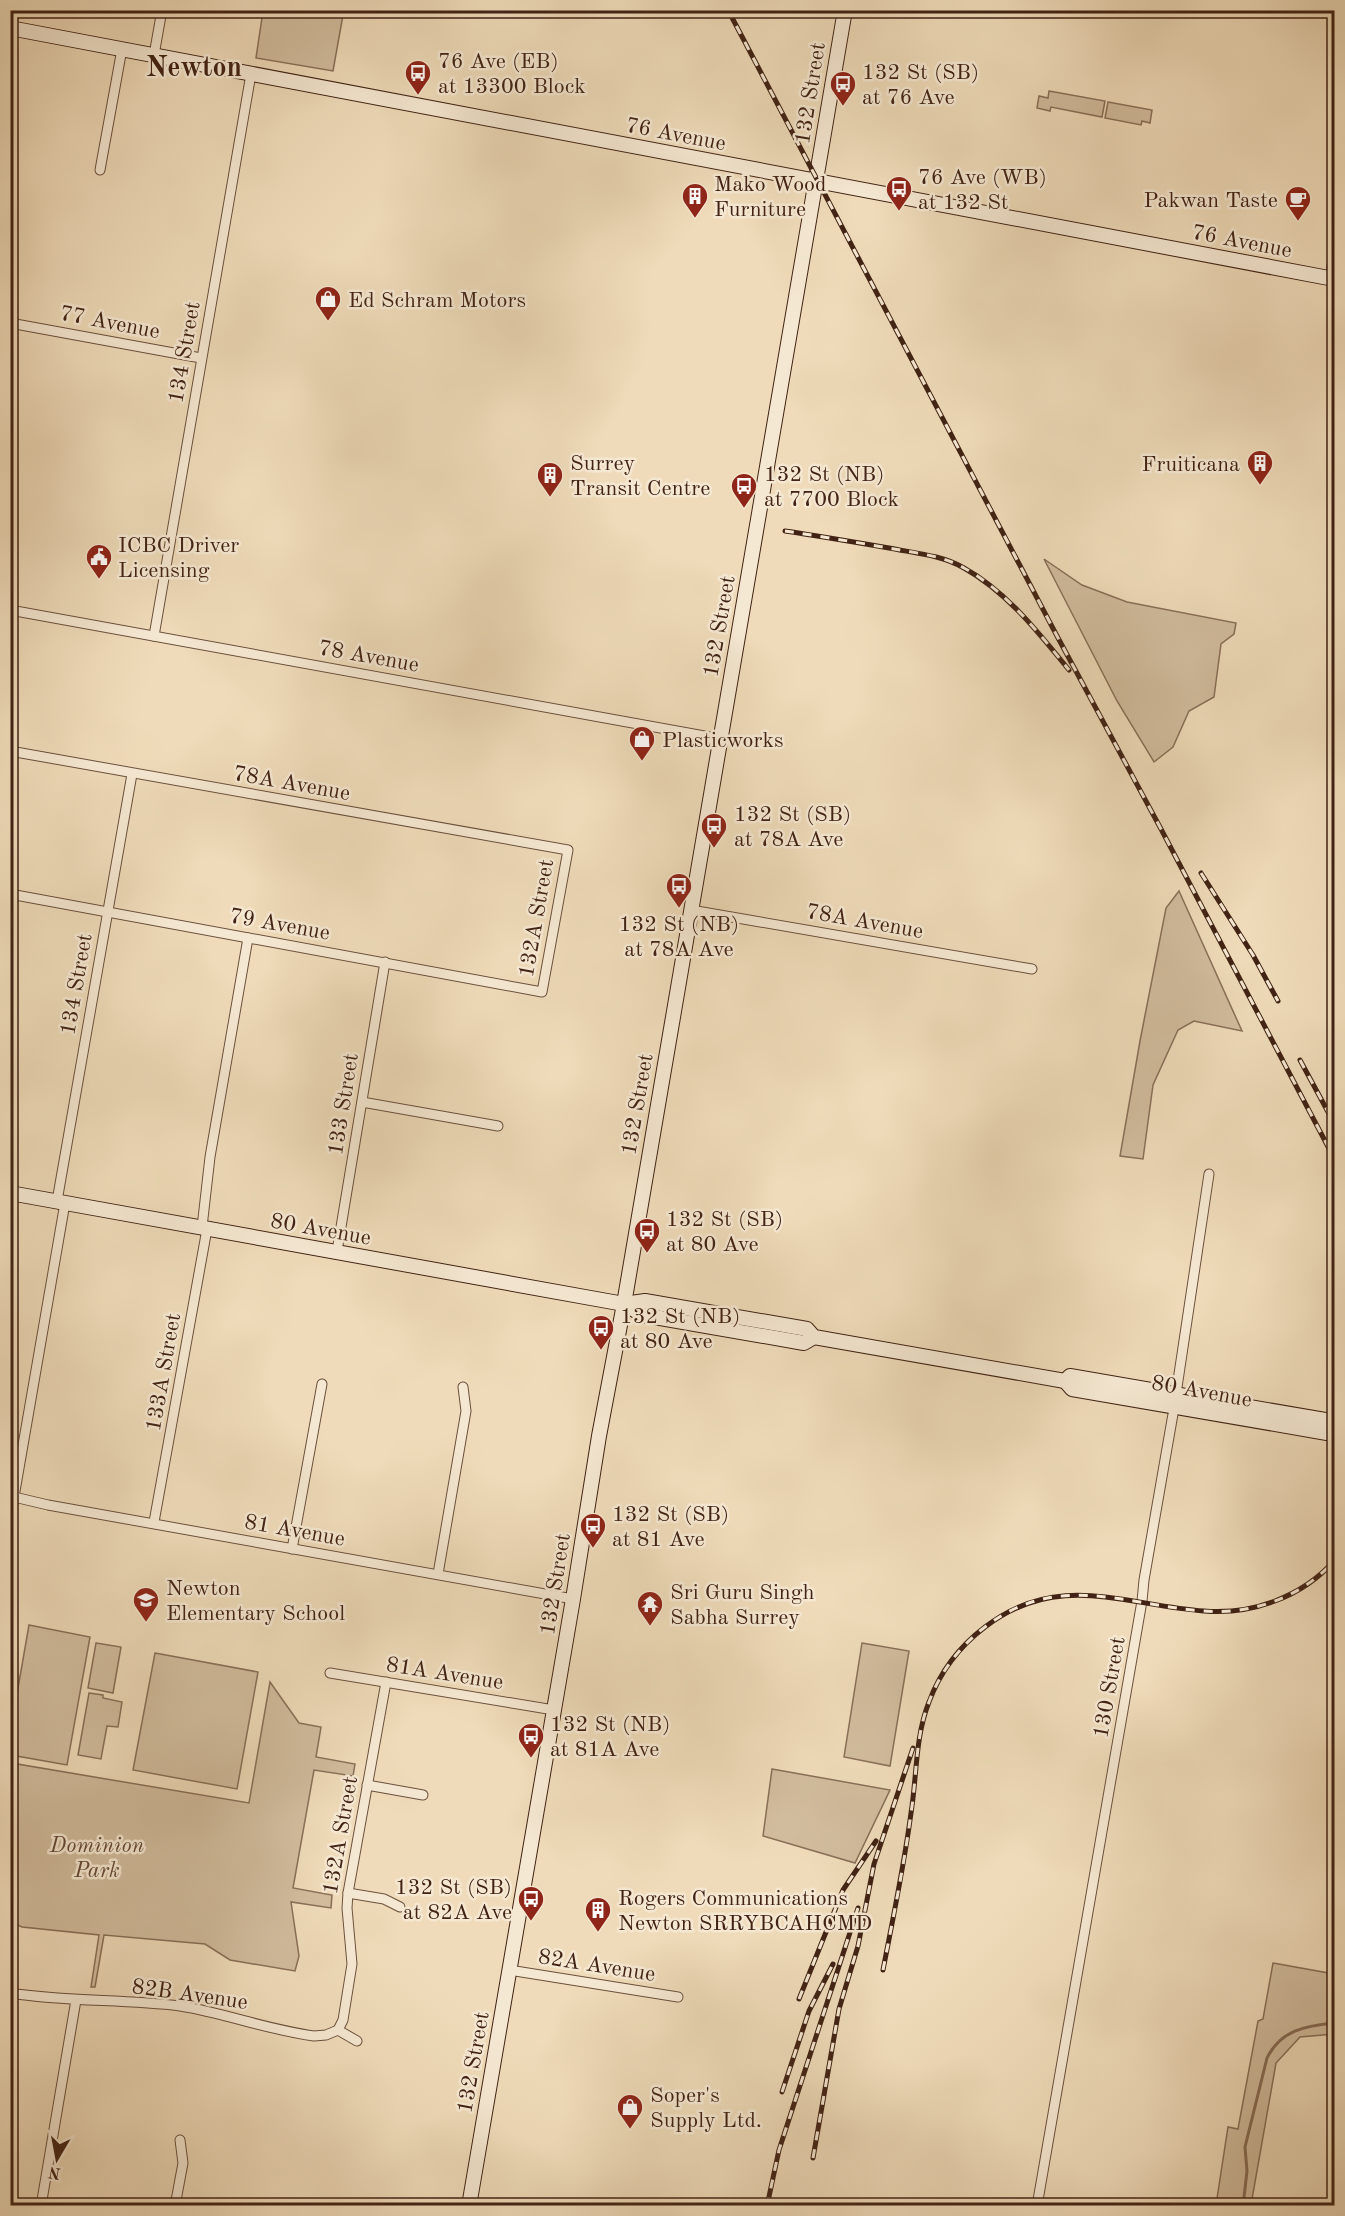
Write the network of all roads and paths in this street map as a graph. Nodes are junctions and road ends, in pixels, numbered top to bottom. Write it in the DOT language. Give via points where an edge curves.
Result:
graph roads {
  1 [pos="162,10"];
  2 [pos="844,10"];
  3 [pos="10,28"];
  4 [pos="122,49"];
  5 [pos="154,56"];
  6 [pos="251,74"];
  7 [pos="100,170"];
  8 [pos="816,181"];
  9 [pos="1335,253"];
  10 [pos="1332,278"];
  11 [pos="10,322"];
  12 [pos="201,358"];
  13 [pos="10,610"];
  14 [pos="154,636"];
  15 [pos="721,739"];
  16 [pos="10,752"];
  17 [pos="132,774"];
  18 [pos="568,850"];
  19 [pos="10,894"];
  20 [pos="691,910"];
  21 [pos="107,912"];
  22 [pos="248,938"];
  23 [pos="385,962"];
  24 [pos="1032,969"];
  25 [pos="542,992"];
  26 [pos="362,1102"];
  27 [pos="498,1126"];
  28 [pos="1209,1174"];
  29 [pos="10,1193"];
  30 [pos="61,1202"];
  31 [pos="204,1228"];
  32 [pos="337,1251"];
  33 [pos="624,1304"];
  34 [pos="322,1384"];
  35 [pos="463,1387"];
  36 [pos="1175,1400"];
  37 [pos="1335,1427"];
  38 [pos="12,1496"];
  39 [pos="10,1520"];
  40 [pos="154,1522"];
  41 [pos="292,1549"];
  42 [pos="438,1574"];
  43 [pos="573,1599"];
  44 [pos="330,1673"];
  45 [pos="386,1682"];
  46 [pos="554,1710"];
  47 [pos="367,1785"];
  48 [pos="423,1795"];
  49 [pos="348,1893"];
  50 [pos="400,1908"];
  51 [pos="509,1970"];
  52 [pos="10,1993"];
  53 [pos="678,1997"];
  54 [pos="76,2000"];
  55 [pos="338,2030"];
  56 [pos="357,2041"];
  57 [pos="180,2140"];
  58 [pos="41,2205"];
  59 [pos="175,2205"];
  60 [pos="469,2205"];
  61 [pos="1037,2205"];
  1 -- 5 [label="street"];
  2 -- 8 [label="main road, 132 Street"];
  3 -- 4 [label="main road, 76 Avenue"];
  4 -- 5 [label="main road, 76 Avenue"];
  4 -- 7 [label="street"];
  5 -- 6 [label="main road, 76 Avenue"];
  6 -- 8 [label="main road, 76 Avenue"];
  6 -- 12 [label="street, 134 Street"];
  8 -- 10 [label="main road, 76 Avenue"];
  8 -- 15 [label="main road, 132 Street"];
  9 -- 10 [label="street"];
  11 -- 12 [label="street, 77 Avenue"];
  12 -- 14 [label="street, 134 Street"];
  13 -- 14 [label="street, 78 Avenue"];
  14 -- 15 [label="street, 78 Avenue"];
  15 -- 20 [label="main road, 132 Street"];
  16 -- 17 [label="street, 78A Avenue"];
  17 -- 18 [label="street, 78A Avenue"];
  17 -- 21 [label="street, 134 Street"];
  18 -- 25 [label="street, 132A Street"];
  19 -- 21 [label="street, 79 Avenue"];
  20 -- 24 [label="street, 78A Avenue"];
  20 -- 33 [label="main road, 132 Street"];
  21 -- 22 [label="street, 79 Avenue"];
  21 -- 30 [label="street, 134 Street"];
  22 -- 23 [label="street, 79 Avenue"];
  22 -- 31 [label="street, 133A Street" via="210,1158"];
  23 -- 25 [label="street, 79 Avenue"];
  23 -- 26 [label="street, 133 Street"];
  26 -- 27 [label="street"];
  26 -- 32 [label="street, 133 Street"];
  28 -- 36 [label="street, 130 Street"];
  29 -- 30 [label="main road, 80 Avenue"];
  30 -- 31 [label="main road, 80 Avenue"];
  30 -- 38 [label="street, 134 Street"];
  31 -- 32 [label="main road, 80 Avenue"];
  31 -- 40 [label="street, 133A Street"];
  32 -- 33 [label="main road, 80 Avenue"];
  33 -- 36 [label="main road, 80 Avenue" via="643,1315 804,1343 814,1337 1065,1381 1072,1389"];
  33 -- 43 [label="main road, 132 Street"];
  34 -- 41 [label="street"];
  35 -- 42 [label="street" via="466,1411"];
  36 -- 37 [label="main road, 80 Avenue" via="1327,1433"];
  36 -- 61 [label="street, 130 Street"];
  38 -- 39 [label="street, 134 Street"];
  38 -- 40 [label="street, 81 Avenue"];
  40 -- 41 [label="street, 81 Avenue"];
  41 -- 42 [label="street, 81 Avenue"];
  42 -- 43 [label="street, 81 Avenue"];
  43 -- 46 [label="main road, 132 Street"];
  44 -- 45 [label="street, 81A Avenue"];
  45 -- 46 [label="street, 81A Avenue"];
  45 -- 47 [label="street, 132A Street"];
  46 -- 51 [label="main road, 132 Street"];
  47 -- 48 [label="street"];
  47 -- 49 [label="street, 132A Street"];
  49 -- 50 [label="street" via="384,1899"];
  49 -- 55 [label="street, 132A Street" via="352,1964"];
  51 -- 53 [label="street, 82A Avenue"];
  51 -- 60 [label="main road, 132 Street"];
  52 -- 54 [label="street, 82B Avenue"];
  54 -- 55 [label="street, 82B Avenue" via="201,2009 314,2036"];
  54 -- 58 [label="street"];
  55 -- 56 [label="street"];
  57 -- 59 [label="street" via="183,2163"];
}
